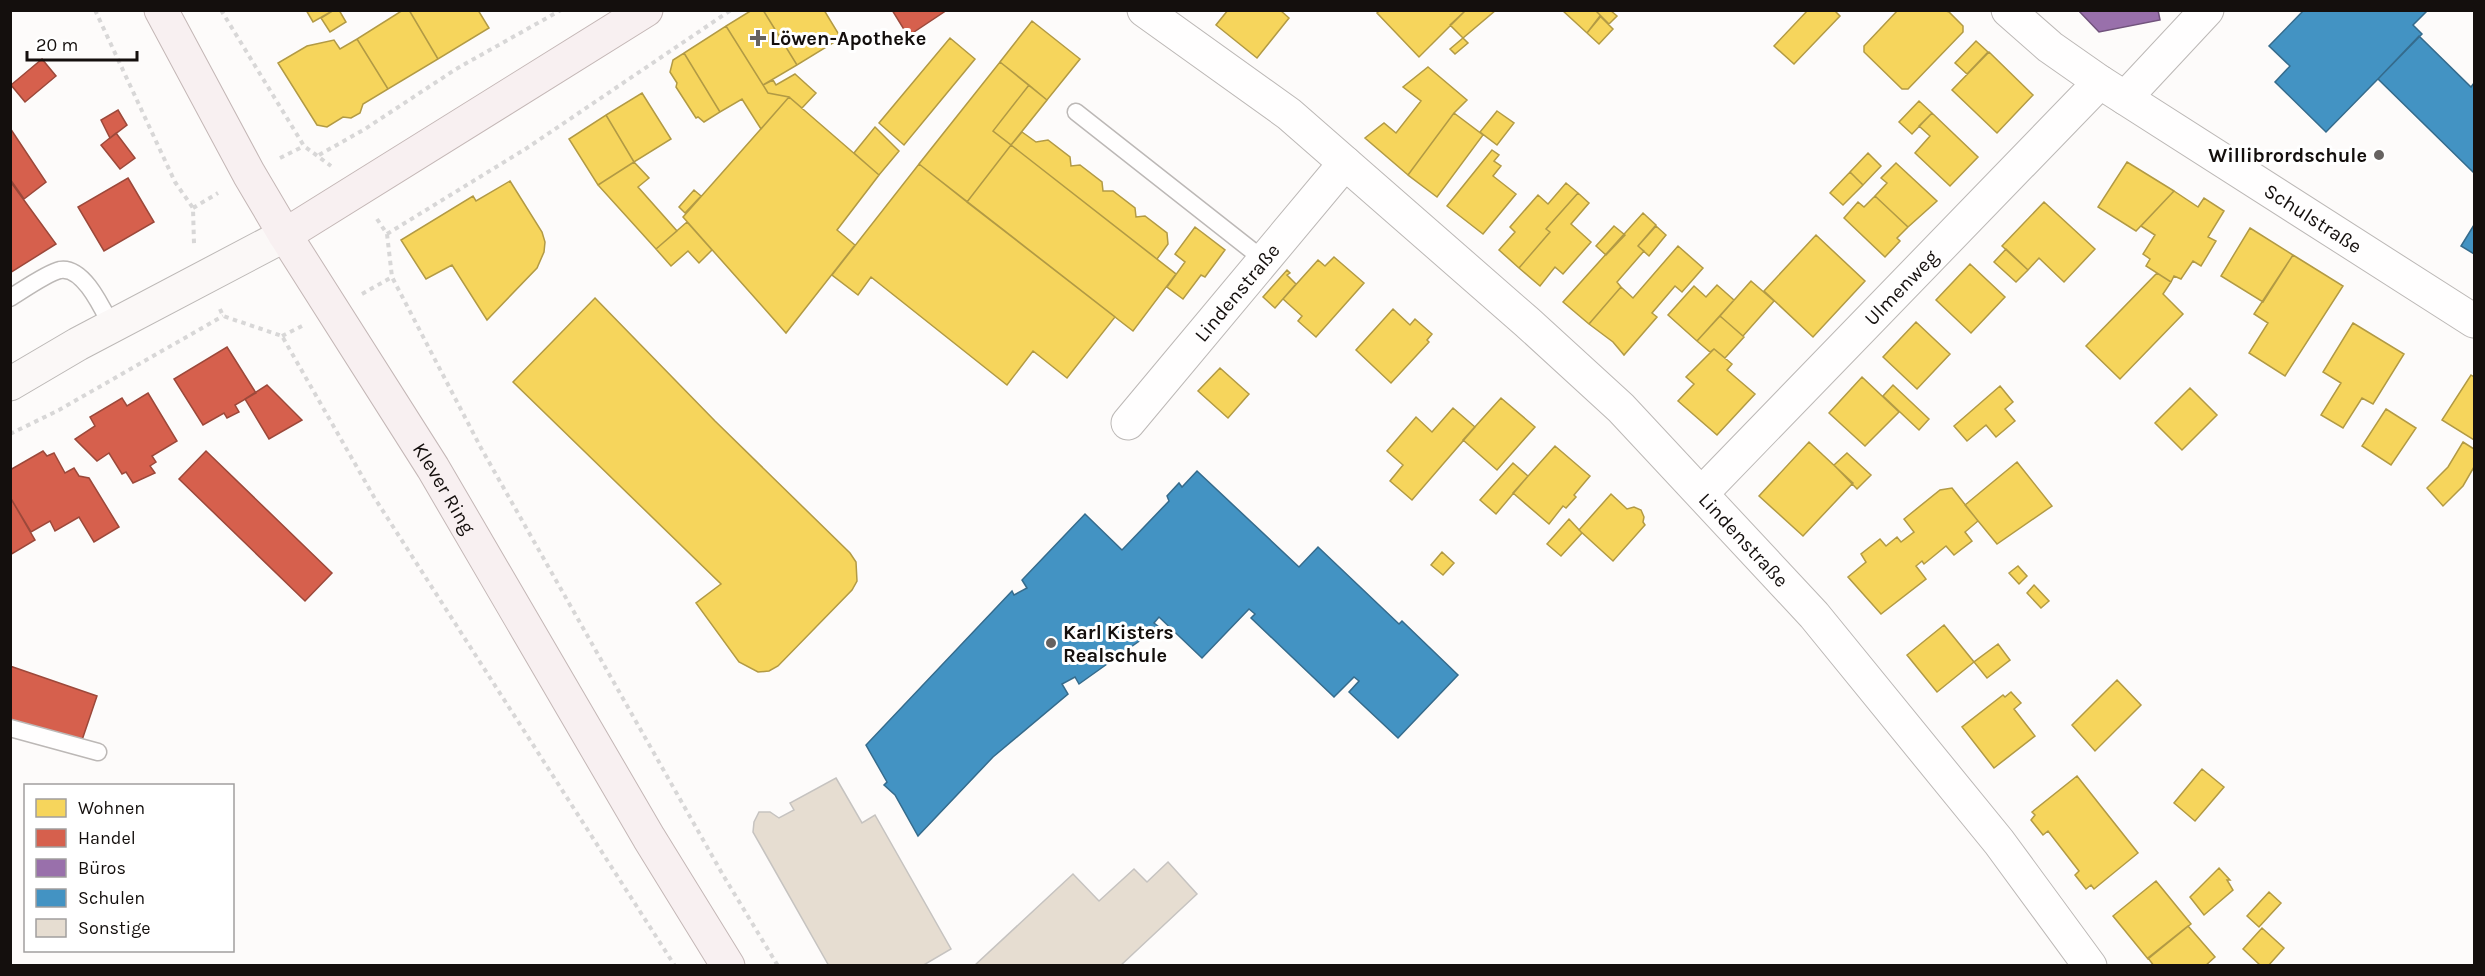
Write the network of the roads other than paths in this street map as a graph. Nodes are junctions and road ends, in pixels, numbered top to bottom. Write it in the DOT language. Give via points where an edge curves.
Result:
graph roads {
  1 [pos="161,10"];
  2 [pos="646,10"];
  3 [pos="1144,10"];
  4 [pos="2007,10"];
  5 [pos="2207,10"];
  6 [pos="2113,90"];
  7 [pos="1076,112"];
  8 [pos="1345,163"];
  9 [pos="285,235"];
  10 [pos="1264,260"];
  11 [pos="10,298"];
  12 [pos="2475,321"];
  13 [pos="112,327"];
  14 [pos="14,375"];
  15 [pos="1128,423"];
  16 [pos="1702,493"];
  17 [pos="10,728"];
  18 [pos="98,752"];
  19 [pos="728,966"];
  20 [pos="2090,966"];
  1 -- 9 [label="main road, Klever Ring"];
  2 -- 9 [label="main road"];
  3 -- 8 [label="street, Lindenstraße" via="1289,114"];
  4 -- 6 [label="street, Schulstraße" via="2050,47"];
  5 -- 6 [label="street, Ulmenweg"];
  6 -- 12 [label="street, Schulstraße"];
  6 -- 16 [label="street, Ulmenweg"];
  7 -- 10 [label="lane"];
  8 -- 10 [label="street, Lindenstraße"];
  8 -- 16 [label="street, Lindenstraße" via="1621,408"];
  9 -- 13 [label="street"];
  9 -- 19 [label="main road, Klever Ring" via="433,468"];
  10 -- 15 [label="street, Lindenstraße"];
  11 -- 13 [label="lane" via="59,270 69,270 87,285"];
  13 -- 14 [label="street"];
  16 -- 20 [label="street, Lindenstraße" via="1814,615 1999,842"];
  17 -- 18 [label="lane"];
}
